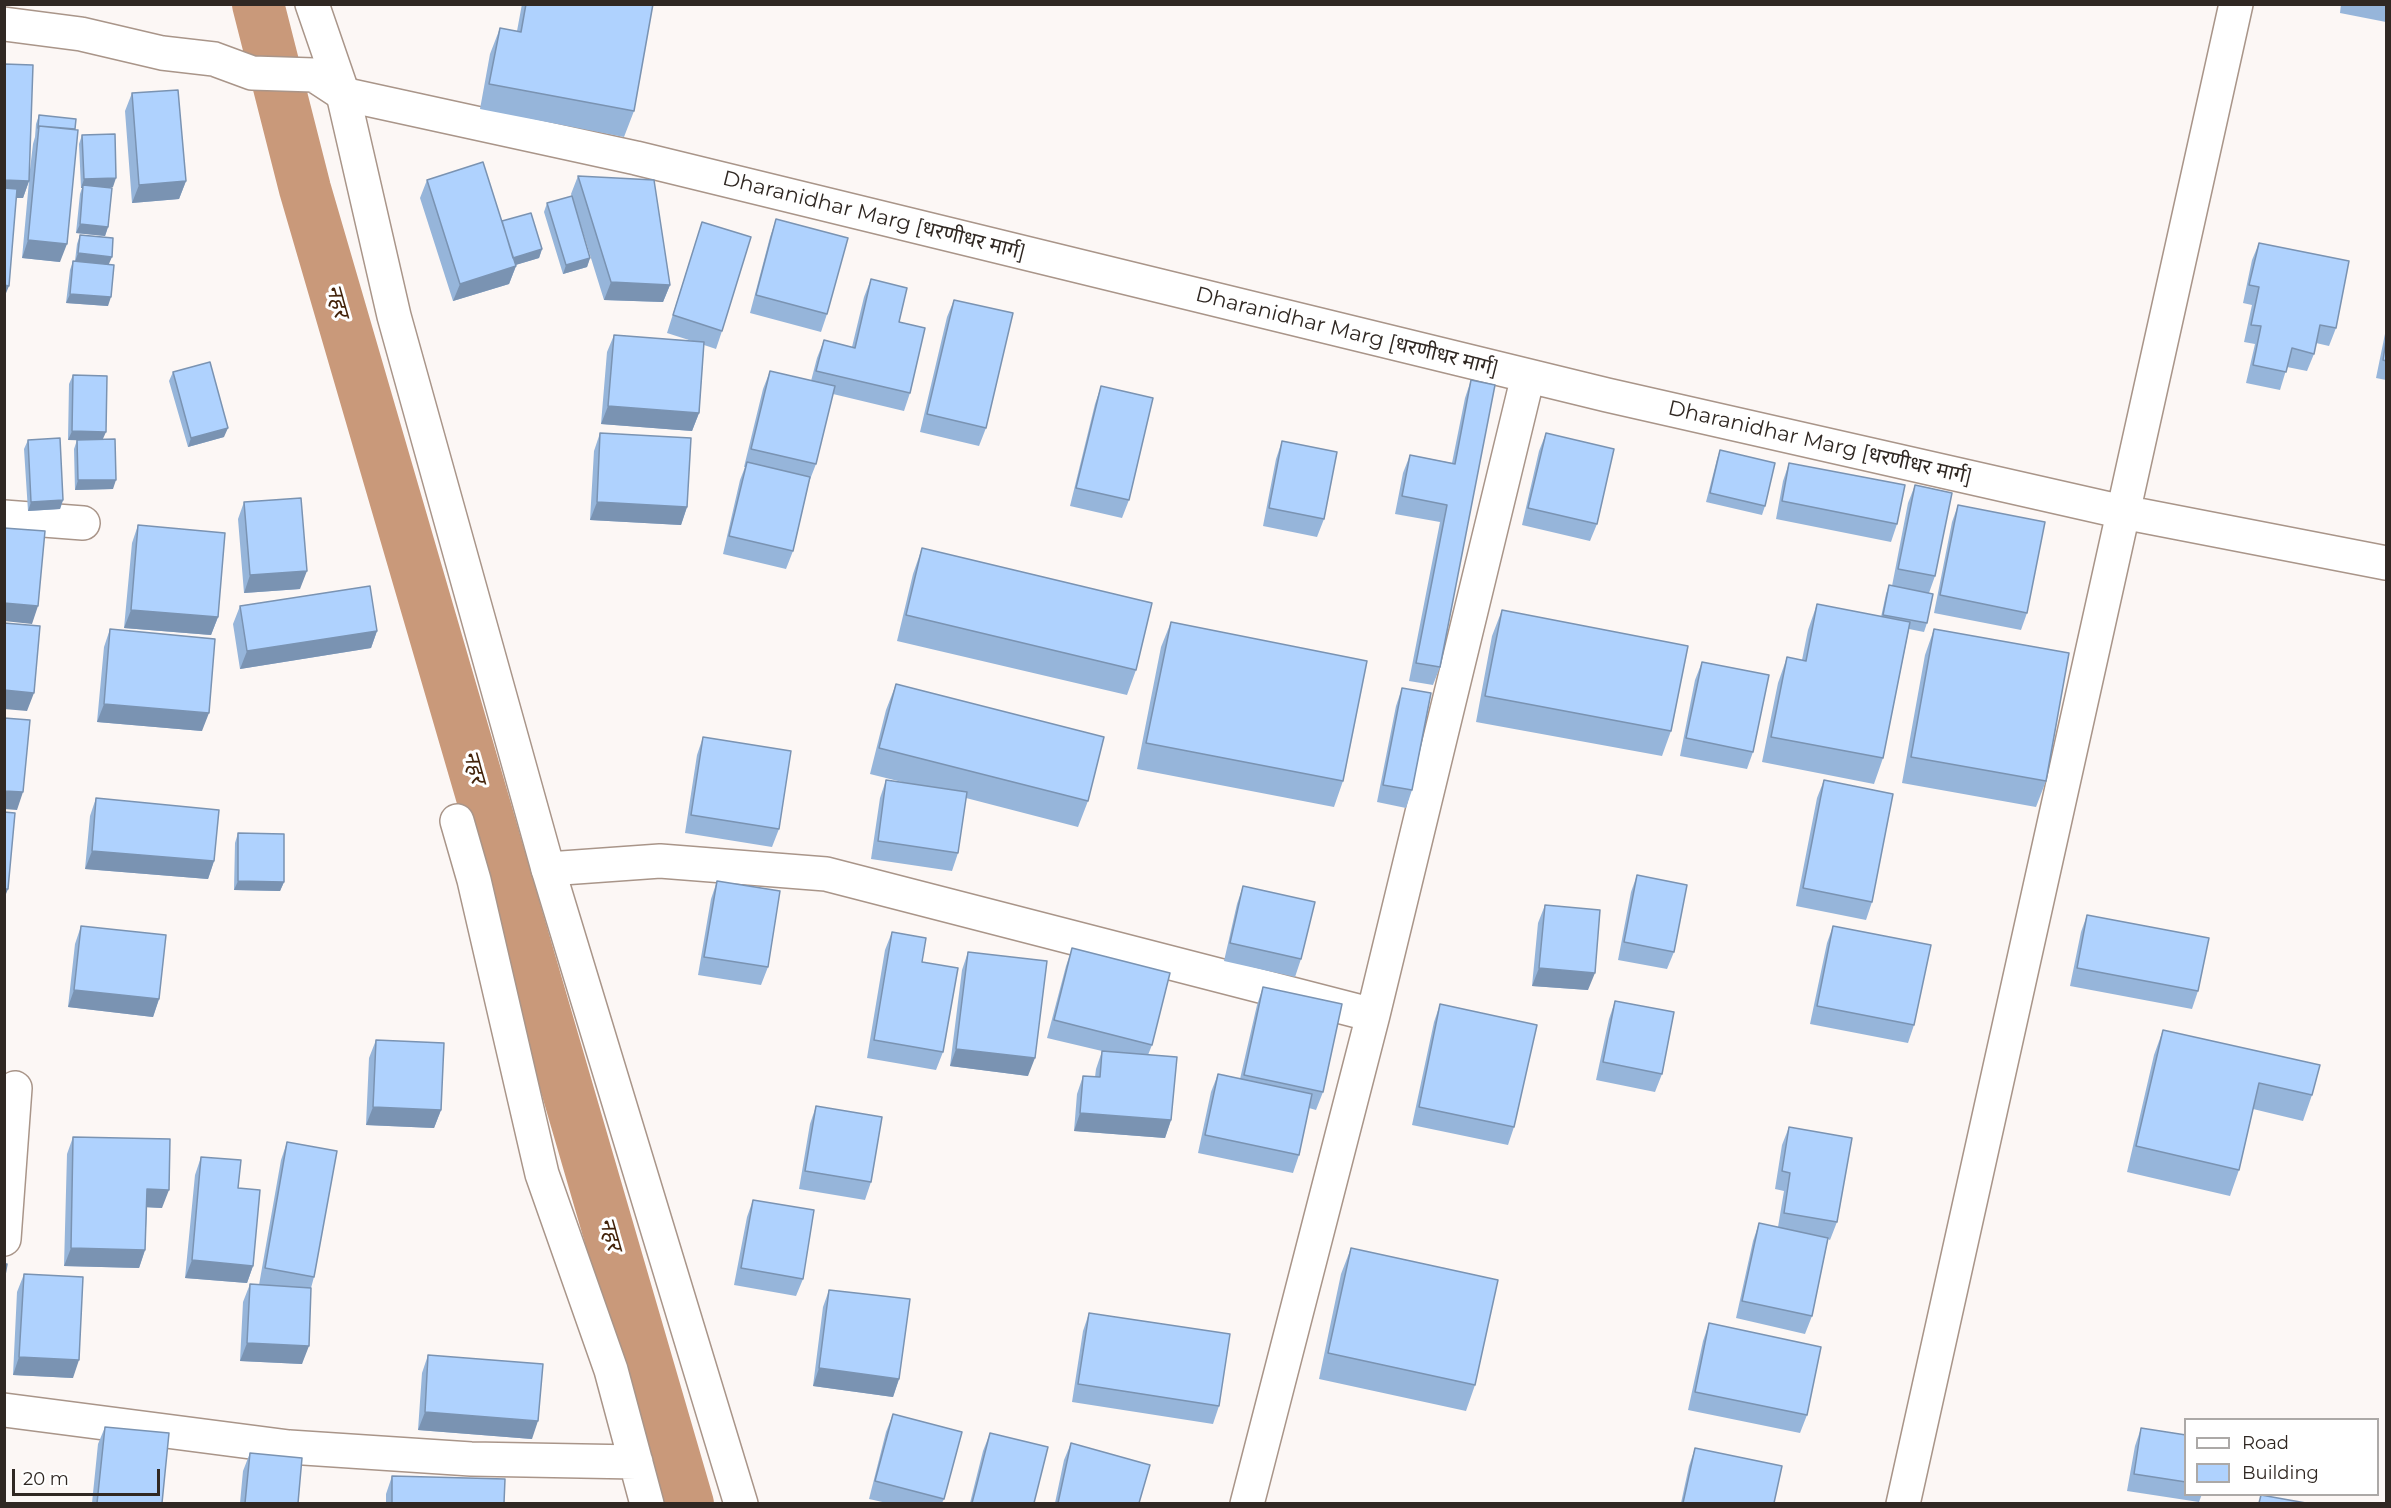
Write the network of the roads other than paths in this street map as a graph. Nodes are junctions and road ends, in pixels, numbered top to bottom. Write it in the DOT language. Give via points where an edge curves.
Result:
graph roads {
  1 [pos="312,4"];
  2 [pos="2236,4"];
  3 [pos="4,24"];
  4 [pos="343,94"];
  5 [pos="1528,376"];
  6 [pos="2123,512"];
  7 [pos="4,517"];
  8 [pos="83,523"];
  9 [pos="2386,563"];
  10 [pos="457,821"];
  11 [pos="548,868"];
  12 [pos="1373,1015"];
  13 [pos="15,1088"];
  14 [pos="4,1239"];
  15 [pos="4,1410"];
  16 [pos="636,1462"];
  17 [pos="647,1503"];
  18 [pos="741,1503"];
  19 [pos="1247,1503"];
  20 [pos="1903,1503"];
  1 -- 4 [label="street"];
  2 -- 6 [label="street"];
  3 -- 4 [label="street, Dharanidhar Marg [धरणीधर मार्ग]" via="214,59 252,72 314,75"];
  4 -- 5 [label="street, Dharanidhar Marg [धरणीधर मार्ग]" via="636,158"];
  4 -- 11 [label="street" via="394,316"];
  5 -- 6 [label="street, Dharanidhar Marg [धरणीधर मार्ग]"];
  5 -- 12 [label="street"];
  6 -- 9 [label="street, Dharanidhar Marg [धरणीधर मार्ग]"];
  6 -- 20 [label="street"];
  7 -- 8 [label="street"];
  10 -- 16 [label="street" via="542,1174 611,1370"];
  11 -- 12 [label="street" via="660,861 826,874"];
  11 -- 18 [label="street"];
  12 -- 19 [label="street"];
  13 -- 14 [label="street"];
  15 -- 16 [label="street" via="289,1447 471,1459"];
  16 -- 17 [label="street"];
}
